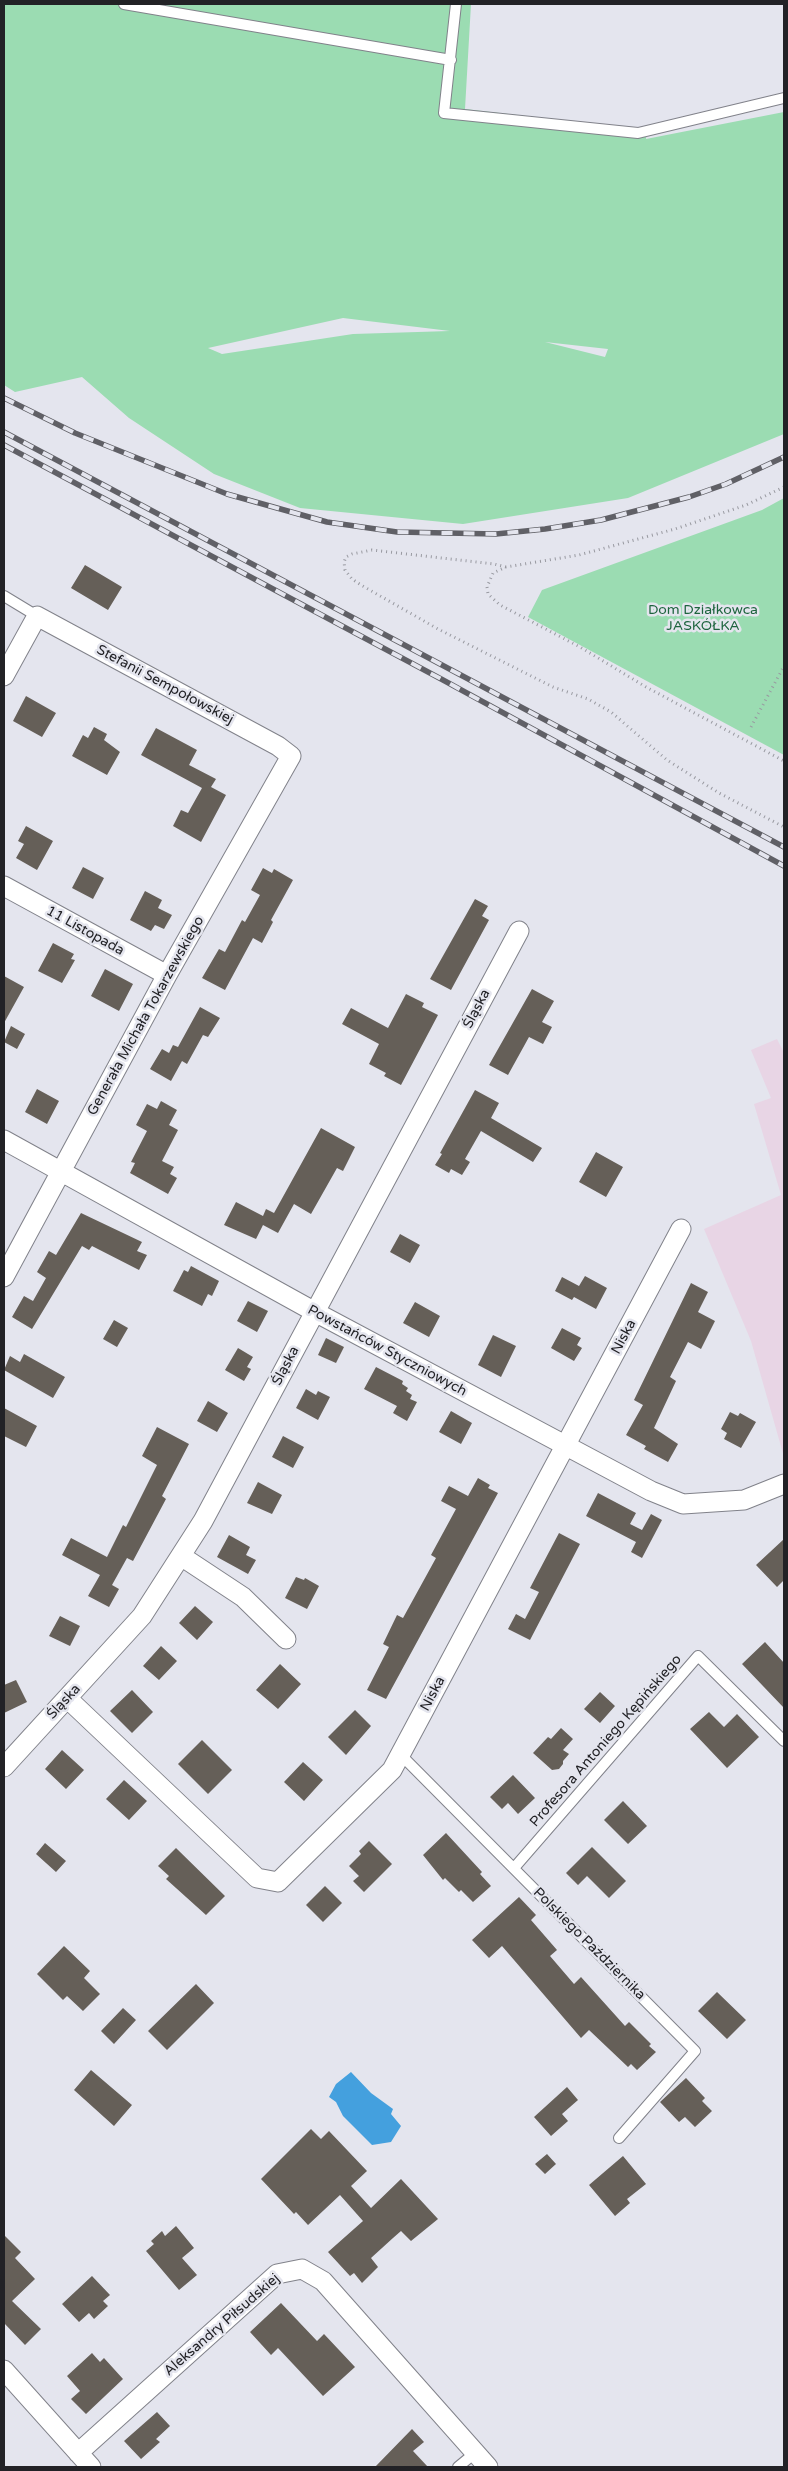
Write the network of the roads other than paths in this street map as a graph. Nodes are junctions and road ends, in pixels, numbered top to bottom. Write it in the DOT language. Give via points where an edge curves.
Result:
graph roads {
  1 [pos="124,4"];
  2 [pos="456,4"];
  3 [pos="451,60"];
  4 [pos="784,98"];
  5 [pos="4,596"];
  6 [pos="37,616"];
  7 [pos="4,676"];
  8 [pos="291,756"];
  9 [pos="4,886"];
  10 [pos="519,931"];
  11 [pos="166,975"];
  12 [pos="4,1140"];
  13 [pos="61,1171"];
  14 [pos="681,1230"];
  15 [pos="4,1277"];
  16 [pos="315,1312"];
  17 [pos="566,1446"];
  18 [pos="784,1484"];
  19 [pos="181,1556"];
  20 [pos="286,1639"];
  21 [pos="68,1699"];
  22 [pos="784,1741"];
  23 [pos="401,1755"];
  24 [pos="4,1767"];
  25 [pos="514,1868"];
  26 [pos="619,2138"];
  27 [pos="4,2370"];
  28 [pos="475,2452"];
  29 [pos="78,2453"];
  30 [pos="91,2467"];
  31 [pos="458,2467"];
  32 [pos="488,2467"];
  1 -- 3 [label="lane"];
  2 -- 3 [label="lane"];
  3 -- 4 [label="lane" via="444,113 638,133"];
  5 -- 6 [label="lane"];
  6 -- 7 [label="street"];
  6 -- 8 [label="street, Stefanii Sempołowskiej"];
  8 -- 11 [label="street, Generała Michała Tokarzewskiego"];
  9 -- 11 [label="street, 11 Listopada"];
  10 -- 16 [label="street, Śląska"];
  11 -- 13 [label="street, Generała Michała Tokarzewskiego"];
  12 -- 13 [label="street, Powstańców Styczniowych"];
  13 -- 15 [label="street, Generała Michała Tokarzewskiego"];
  13 -- 16 [label="street, Powstańców Styczniowych"];
  14 -- 17 [label="street, Niska"];
  16 -- 17 [label="street, Powstańców Styczniowych"];
  16 -- 19 [label="street, Śląska"];
  17 -- 18 [label="street, Powstańców Styczniowych" via="651,1491 684,1504 744,1500"];
  17 -- 23 [label="street, Niska"];
  19 -- 20 [label="street" via="243,1597"];
  19 -- 21 [label="street, Śląska" via="142,1616"];
  21 -- 23 [label="street, Niska" via="257,1878 278,1882 392,1770"];
  21 -- 24 [label="street, Śląska"];
  22 -- 25 [label="lane, Profesora Antoniego Kępińskiego" via="698,1656"];
  23 -- 25 [label="lane, Polskiego Października"];
  25 -- 26 [label="lane, Polskiego Października" via="695,2051"];
  27 -- 29 [label="street"];
  28 -- 29 [label="street, Aleksandry Piłsudskiej" via="323,2281 302,2269 277,2274"];
  28 -- 31 [label="lane"];
  28 -- 32 [label="street, Aleksandry Piłsudskiej"];
  29 -- 30 [label="street"];
}
